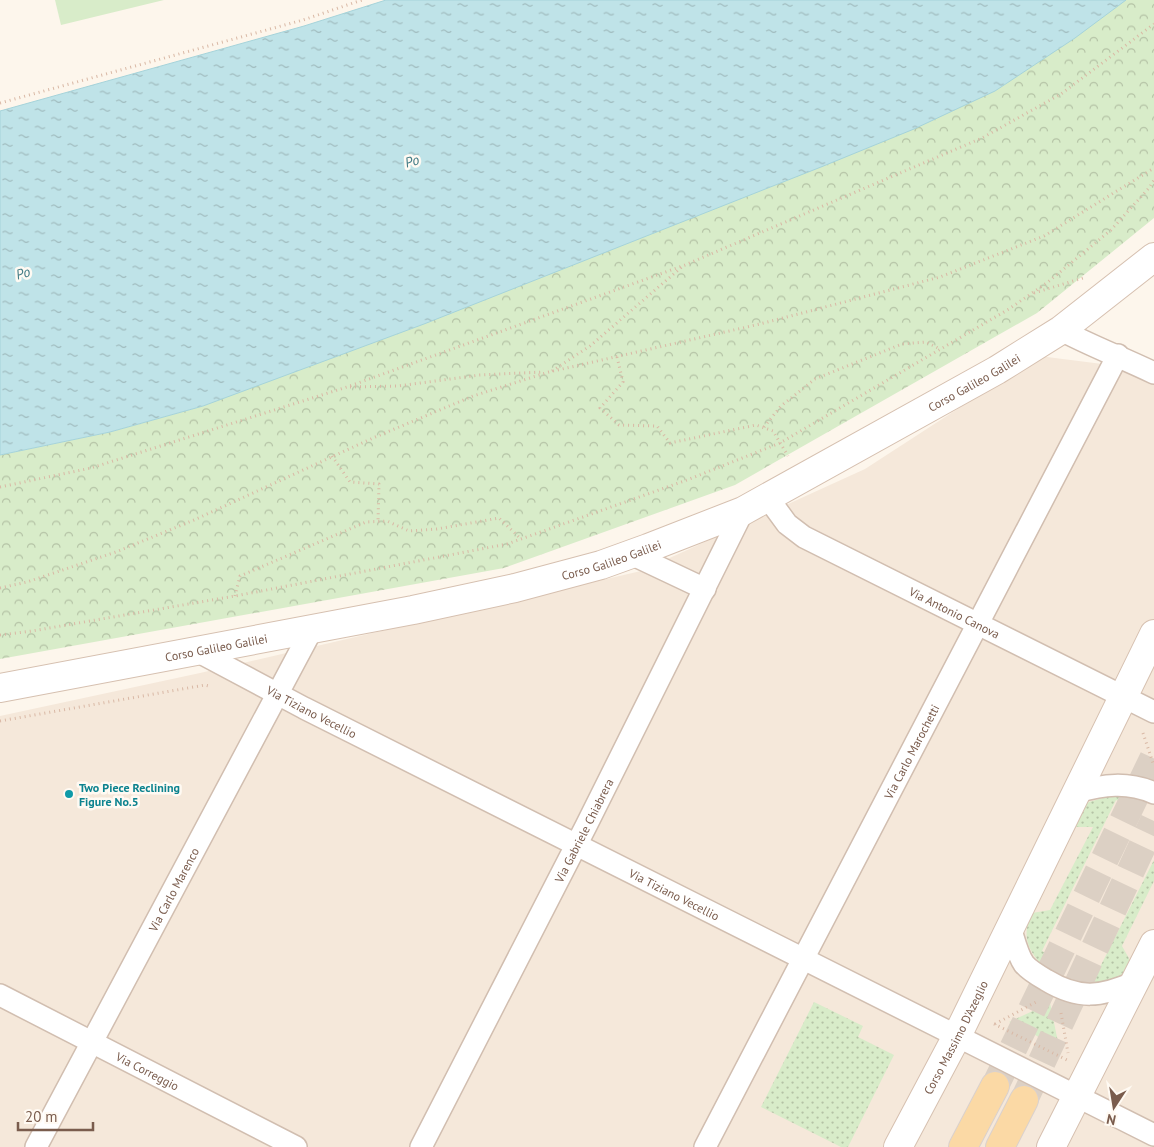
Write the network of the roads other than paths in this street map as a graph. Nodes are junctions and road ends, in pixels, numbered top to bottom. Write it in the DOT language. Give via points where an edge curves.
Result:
graph roads {
  1 [pos="1154,257"];
  2 [pos="1061,330"];
  3 [pos="1118,355"];
  4 [pos="1154,373"];
  5 [pos="768,498"];
  6 [pos="743,511"];
  7 [pos="631,554"];
  8 [pos="704,589"];
  9 [pos="978,624"];
  10 [pos="311,631"];
  11 [pos="1154,634"];
  12 [pos="195,650"];
  13 [pos="0,688"];
  14 [pos="277,694"];
  15 [pos="1123,697"];
  16 [pos="1154,712"];
  17 [pos="1076,792"];
  18 [pos="1154,793"];
  19 [pos="576,845"];
  20 [pos="1010,927"];
  21 [pos="1154,944"];
  22 [pos="803,959"];
  23 [pos="1135,982"];
  24 [pos="0,995"];
  25 [pos="957,1036"];
  26 [pos="92,1042"];
  27 [pos="994,1086"];
  28 [pos="1078,1097"];
  29 [pos="1024,1100"];
  30 [pos="1154,1135"];
  31 [pos="36,1147"];
  32 [pos="296,1147"];
  33 [pos="420,1147"];
  34 [pos="705,1147"];
  35 [pos="898,1147"];
  36 [pos="963,1147"];
  37 [pos="1000,1147"];
  38 [pos="1051,1147"];
  1 -- 2 [label="street, Corso Galileo Galilei"];
  2 -- 3 [label="street"];
  2 -- 5 [label="street, Corso Galileo Galilei"];
  3 -- 4 [label="street"];
  3 -- 9 [label="street, Via Carlo Marochetti"];
  5 -- 6 [label="street, Corso Galileo Galilei"];
  5 -- 9 [label="street, Via Antonio Canova" via="786,524 804,537"];
  6 -- 7 [label="street, Corso Galileo Galilei"];
  6 -- 8 [label="street, Via Gabriele Chiabrera"];
  7 -- 8 [label="street"];
  7 -- 10 [label="street, Corso Galileo Galilei" via="515,588"];
  8 -- 19 [label="street, Via Gabriele Chiabrera"];
  9 -- 15 [label="street, Via Antonio Canova"];
  9 -- 22 [label="street, Via Carlo Marochetti"];
  10 -- 12 [label="street, Corso Galileo Galilei"];
  10 -- 14 [label="street, Via Carlo Marenco"];
  11 -- 15 [label="street, Corso Massimo D'Azeglio"];
  12 -- 13 [label="street, Corso Galileo Galilei"];
  12 -- 14 [label="street, Via Tiziano Vecellio"];
  14 -- 19 [label="street, Via Tiziano Vecellio"];
  14 -- 26 [label="street, Via Carlo Marenco"];
  15 -- 16 [label="street, Via Antonio Canova"];
  15 -- 17 [label="street, Corso Massimo D'Azeglio"];
  17 -- 18 [label="street" via="1103,785 1126,785"];
  17 -- 20 [label="street, Corso Massimo D'Azeglio"];
  19 -- 22 [label="street, Via Tiziano Vecellio"];
  19 -- 33 [label="street, Via Gabriele Chiabrera"];
  20 -- 23 [label="street" via="1024,964 1058,988 1078,994 1097,994 1116,991"];
  20 -- 25 [label="street, Corso Massimo D'Azeglio"];
  21 -- 23 [label="street"];
  22 -- 25 [label="street, Via Tiziano Vecellio"];
  22 -- 34 [label="street, Via Carlo Marochetti"];
  23 -- 28 [label="street"];
  24 -- 26 [label="street, Via Correggio"];
  25 -- 28 [label="street, Via Tiziano Vecellio"];
  25 -- 35 [label="street, Corso Massimo D'Azeglio"];
  26 -- 31 [label="street, Via Carlo Marenco"];
  26 -- 32 [label="street, Via Correggio"];
  27 -- 36 [label="main road"];
  28 -- 30 [label="street, Via Tiziano Vecellio"];
  28 -- 38 [label="street"];
  29 -- 37 [label="main road"];
}
